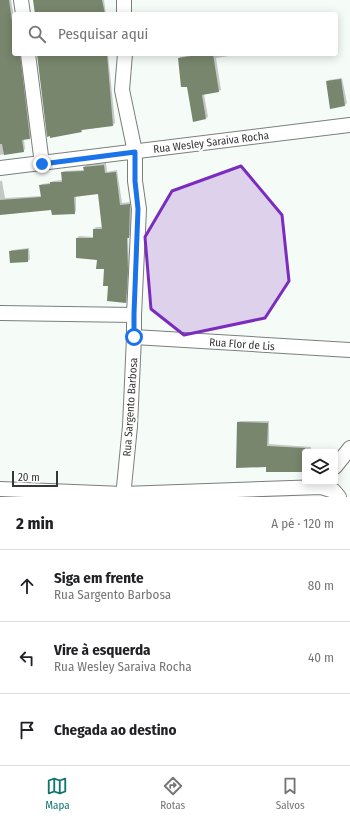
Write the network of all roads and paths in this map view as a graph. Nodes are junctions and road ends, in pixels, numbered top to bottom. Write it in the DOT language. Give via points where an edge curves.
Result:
graph roads {
  1 [pos="21,0"];
  2 [pos="124,0"];
  3 [pos="23,12"];
  4 [pos="124,12"];
  5 [pos="28,56"];
  6 [pos="125,56"];
  7 [pos="350,125"];
  8 [pos="135,152"];
  9 [pos="42,164"];
  10 [pos="0,168"];
  11 [pos="0,313"];
  12 [pos="134,314"];
  13 [pos="134,337"];
  14 [pos="347,351"];
  15 [pos="350,448"];
  16 [pos="338,463"];
  17 [pos="323,485"];
  18 [pos="0,489"];
  19 [pos="123,496"];
  20 [pos="339,497"];
  1 -- 3 [label="street"];
  2 -- 4 [label="street"];
  5 -- 9 [label="street"];
  6 -- 8 [label="street, Rua Sargento Barbosa" via="122,90"];
  7 -- 8 [label="street, Rua Wesley Saraiva Rocha"];
  8 -- 9 [label="street, Rua Wesley Saraiva Rocha"];
  8 -- 12 [label="street, Rua Sargento Barbosa" via="138,209"];
  9 -- 10 [label="street, Rua Wesley Saraiva Rocha"];
  11 -- 12 [label="street"];
  12 -- 13 [label="street, Rua Sargento Barbosa"];
  13 -- 14 [label="street, Rua Flor de Lis"];
  13 -- 19 [label="street, Rua Sargento Barbosa" via="130,426"];
  15 -- 16 [label="street"];
  17 -- 19 [label="street"];
  17 -- 20 [label="street"];
  18 -- 19 [label="street"];
}
